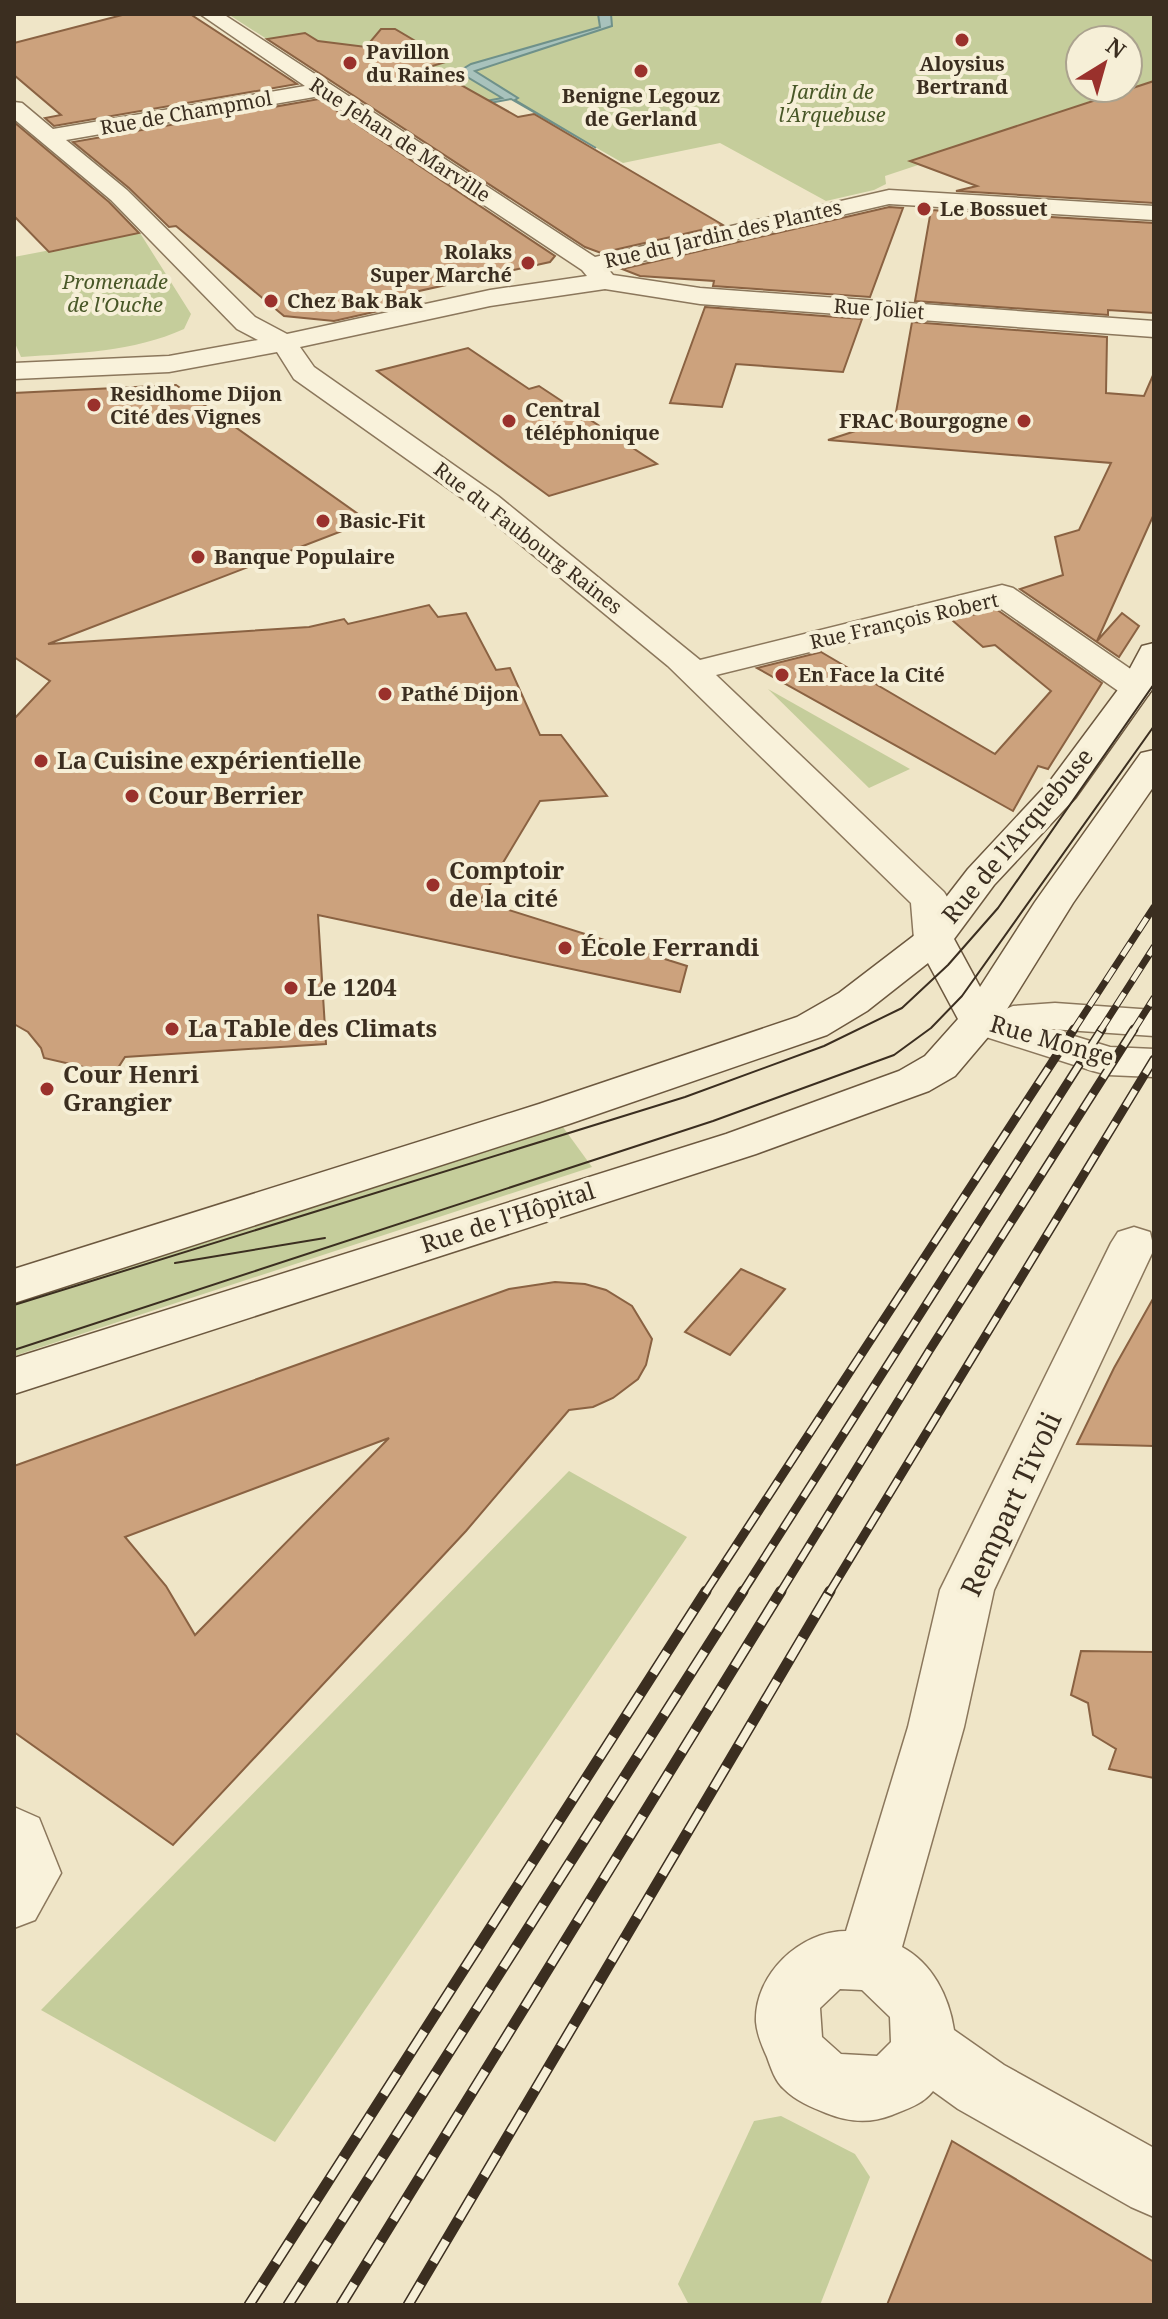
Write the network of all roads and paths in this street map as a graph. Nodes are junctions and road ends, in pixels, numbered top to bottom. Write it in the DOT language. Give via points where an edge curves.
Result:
graph roads {
  1 [pos="210,14"];
  2 [pos="322,89"];
  3 [pos="14,108"];
  4 [pos="51,136"];
  5 [pos="1154,213"];
  6 [pos="598,273"];
  7 [pos="1154,329"];
  8 [pos="284,343"];
  9 [pos="14,371"];
  10 [pos="1154,653"];
  11 [pos="694,671"];
  12 [pos="1136,688"];
  13 [pos="1154,761"];
  14 [pos="934,939"];
  15 [pos="979,1021"];
  16 [pos="1154,1023"];
  17 [pos="1154,1063"];
  18 [pos="1134,1243"];
  19 [pos="14,1286"];
  20 [pos="14,1376"];
  21 [pos="16,1835"];
  22 [pos="14,1900"];
  23 [pos="867,1961"];
  24 [pos="923,2045"];
  25 [pos="1154,2184"];
  1 -- 2 [label="street, Rue Jehan de Marville"];
  2 -- 4 [label="street, Rue de Champmol"];
  2 -- 6 [label="street, Rue Jehan de Marville"];
  3 -- 4 [label="street, Rue du Faubourg Raines"];
  4 -- 8 [label="street, Rue du Faubourg Raines" via="119,195 246,323"];
  5 -- 6 [label="street, Rue du Jardin des Plantes" via="889,197"];
  6 -- 7 [label="street, Rue Joliet" via="700,296"];
  6 -- 8 [label="street, Rue du Jardin des Plantes"];
  8 -- 9 [label="street, Rue du Jardin des Plantes" via="169,364"];
  8 -- 11 [label="street, Rue du Faubourg Raines" via="304,373 487,502"];
  10 -- 12 [label="street, Rue de l'Arquebuse"];
  11 -- 12 [label="street, Rue François Robert" via="1002,595"];
  11 -- 14 [label="street, Rue du Faubourg Raines" via="930,900"];
  12 -- 14 [label="street, Rue de l'Arquebuse" via="1063,789 981,877"];
  13 -- 15 [label="street" via="1054,902"];
  14 -- 15 [label="street, Rue du Faubourg Raines"];
  14 -- 19 [label="street" via="853,1002 775,1041"];
  15 -- 16 [label="street, Rue Monge" via="1055,1016"];
  15 -- 17 [label="street, Rue Monge" via="1108,1061"];
  15 -- 20 [label="street, Rue de l'Hôpital" via="940,1066 900,1086 741,1144"];
  18 -- 23 [label="street, Rempart Tivoli" via="967,1590 936,1727"];
  21 -- 22 [label="street" via="31,1873"];
  23 -- 24 [label="street" via="894,1974 916,2000"];
  23 -- 24 [label="street" via="834,1960 799,1982 788,2004 795,2051 806,2067 834,2085 864,2091 894,2083 915,2063"];
  24 -- 25 [label="street" via="981,2087"];
}
